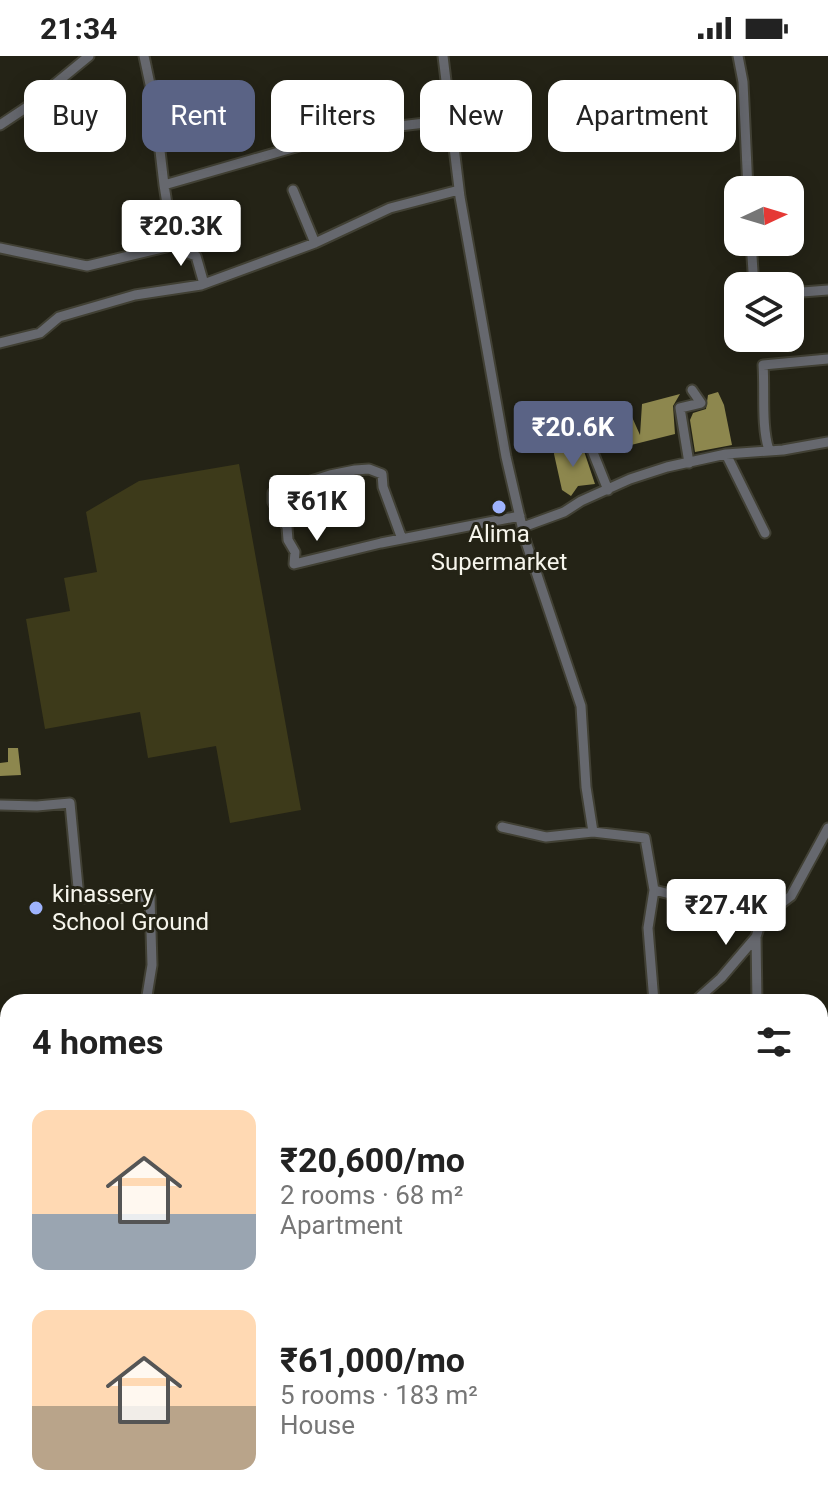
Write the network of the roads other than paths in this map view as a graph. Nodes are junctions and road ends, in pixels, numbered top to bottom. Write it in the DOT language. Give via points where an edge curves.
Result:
graph roads {
  1 [pos="89,56"];
  2 [pos="144,56"];
  3 [pos="443,56"];
  4 [pos="738,56"];
  5 [pos="446,80"];
  6 [pos="420,123"];
  7 [pos="0,125"];
  8 [pos="455,152"];
  9 [pos="747,176"];
  10 [pos="164,185"];
  11 [pos="293,190"];
  12 [pos="459,190"];
  13 [pos="173,242"];
  14 [pos="315,243"];
  15 [pos="0,248"];
  16 [pos="204,284"];
  17 [pos="828,290"];
  18 [pos="804,292"];
  19 [pos="0,343"];
  20 [pos="828,359"];
  21 [pos="692,390"];
  22 [pos="561,433"];
  23 [pos="828,442"];
  24 [pos="769,450"];
  25 [pos="726,454"];
  26 [pos="689,463"];
  27 [pos="608,490"];
  28 [pos="520,516"];
  29 [pos="523,527"];
  30 [pos="765,533"];
  31 [pos="402,539"];
  32 [pos="0,805"];
  33 [pos="502,827"];
  34 [pos="828,828"];
  35 [pos="593,832"];
  36 [pos="654,890"];
  37 [pos="762,918"];
  38 [pos="756,937"];
  39 [pos="147,994"];
  40 [pos="653,994"];
  41 [pos="703,994"];
  42 [pos="757,994"];
  1 -- 7 [label="street"];
  2 -- 10 [label="street"];
  3 -- 5 [label="street"];
  4 -- 9 [label="street"];
  6 -- 10 [label="street" via="348,132"];
  8 -- 12 [label="street"];
  10 -- 13 [label="street"];
  11 -- 14 [label="street"];
  12 -- 14 [label="street" via="390,208"];
  12 -- 28 [label="street"];
  13 -- 15 [label="street" via="87,266"];
  13 -- 16 [label="street" via="196,256"];
  14 -- 16 [label="street"];
  16 -- 19 [label="street" via="135,295 59,317 40,333"];
  17 -- 18 [label="street"];
  20 -- 24 [label="street" via="763,365"];
  21 -- 26 [label="street" via="701,403 680,408"];
  22 -- 27 [label="street" via="577,442 588,440"];
  23 -- 24 [label="street"];
  24 -- 25 [label="street"];
  25 -- 26 [label="street"];
  25 -- 30 [label="street"];
  26 -- 27 [label="street"];
  27 -- 29 [label="street"];
  28 -- 29 [label="street"];
  28 -- 31 [label="street"];
  29 -- 35 [label="street" via="581,706"];
  31 -- 31 [label="street" via="294,564 295,552 273,493 369,469 382,474"];
  32 -- 39 [label="street" via="70,803 79,898 150,897"];
  33 -- 35 [label="street" via="546,837"];
  34 -- 37 [label="street" via="791,896"];
  35 -- 36 [label="street" via="645,838"];
  36 -- 37 [label="street" via="722,915"];
  36 -- 40 [label="street" via="648,928"];
  37 -- 38 [label="street"];
  38 -- 41 [label="street"];
  38 -- 42 [label="street"];
}
